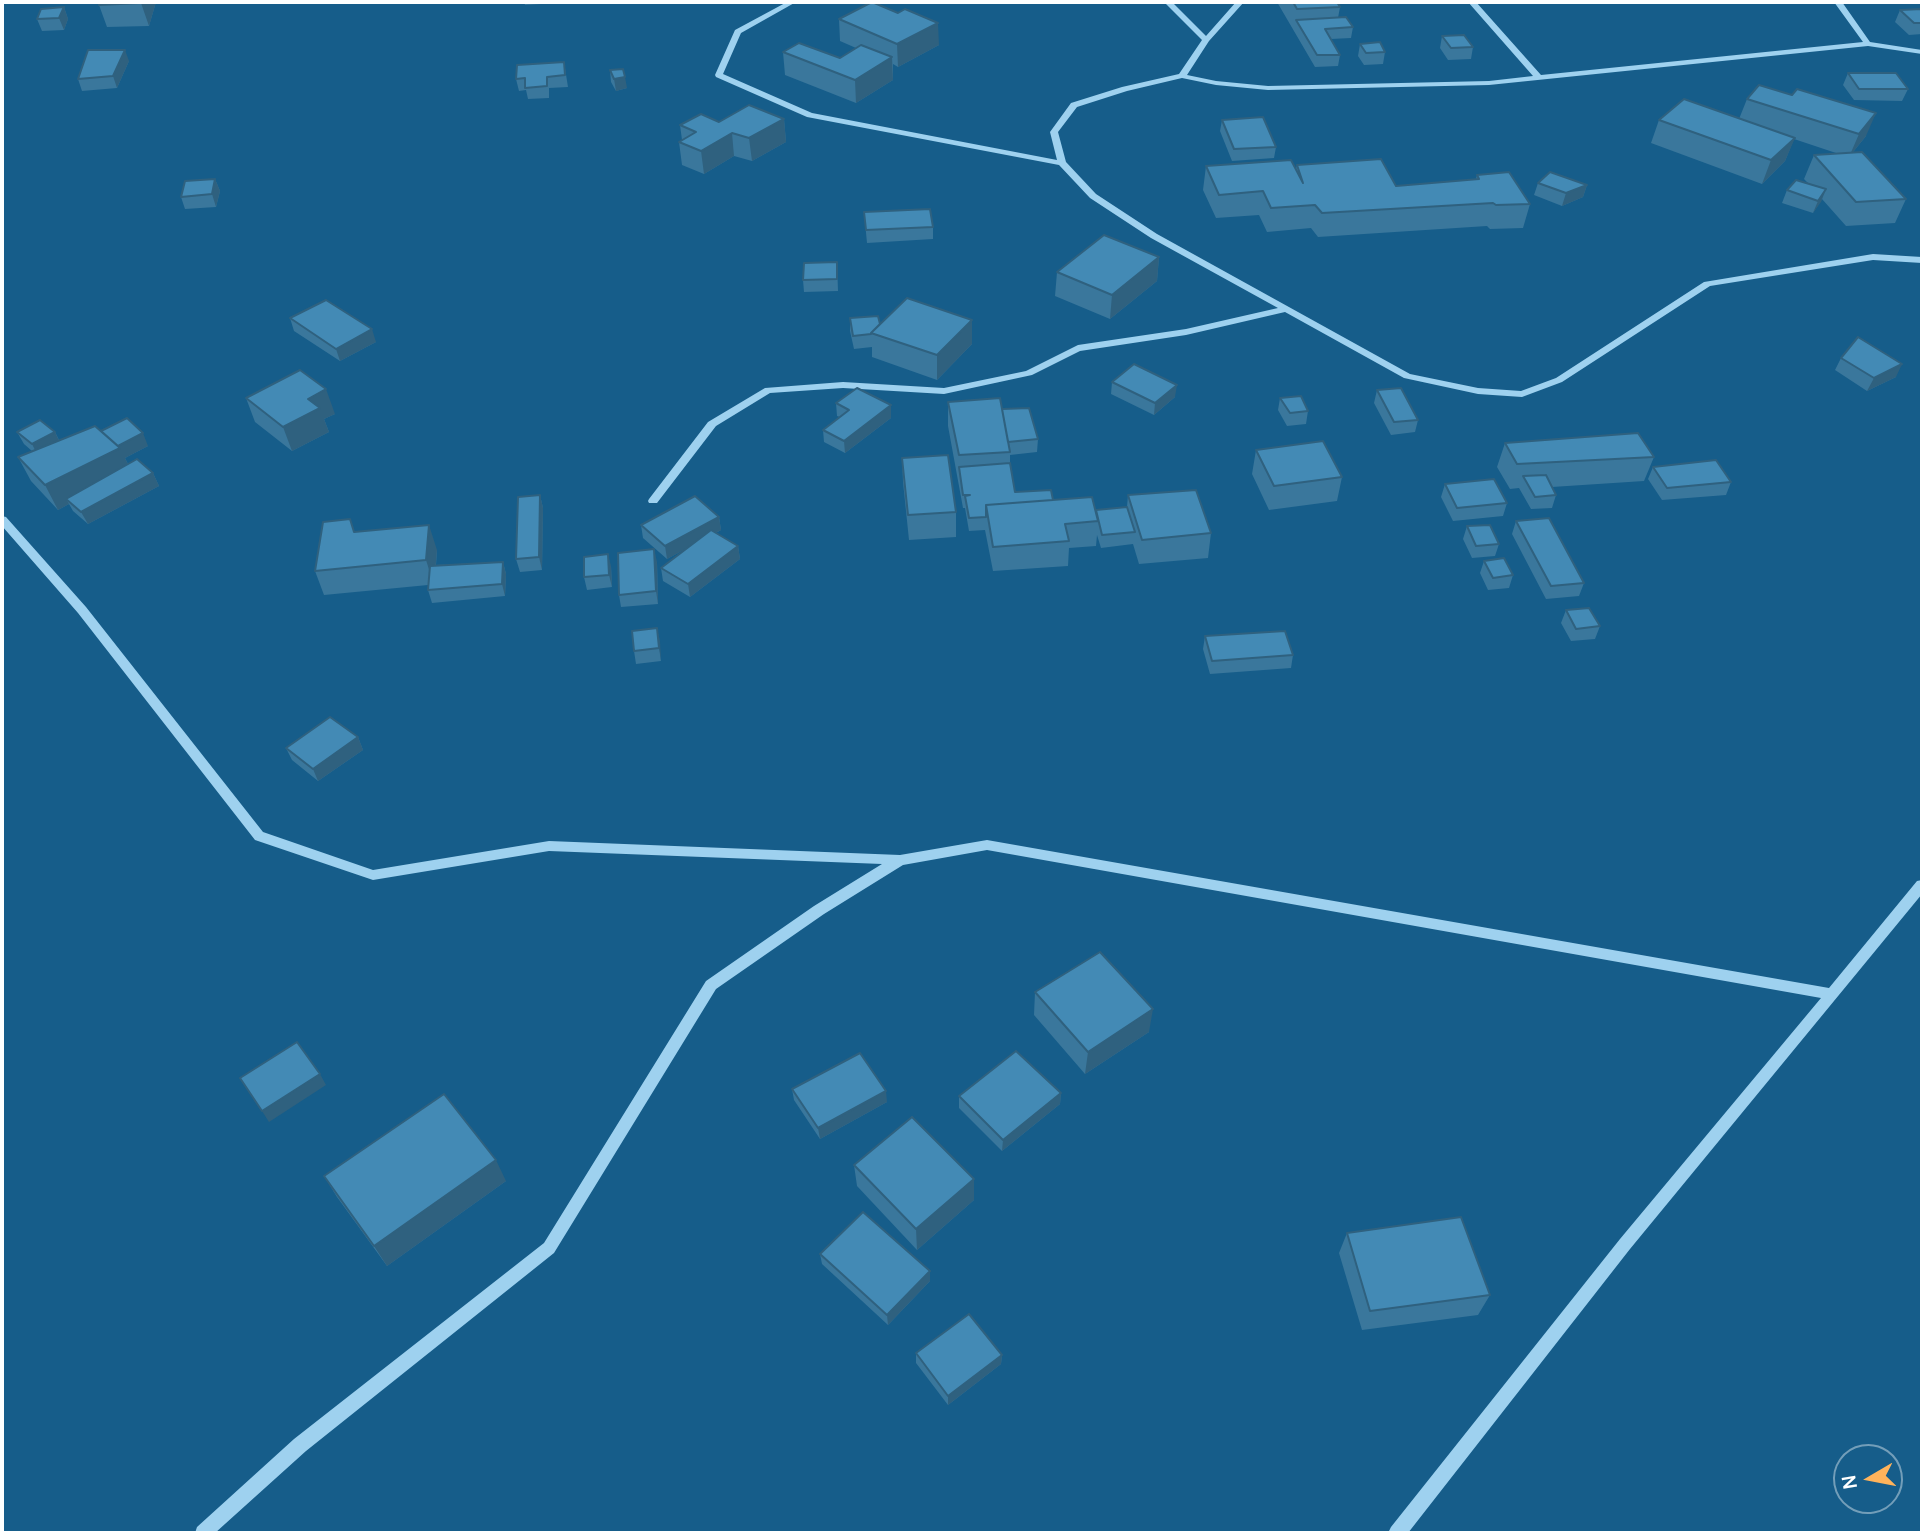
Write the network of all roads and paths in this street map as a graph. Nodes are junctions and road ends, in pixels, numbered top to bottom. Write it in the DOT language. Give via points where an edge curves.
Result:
graph roads {
  1 [pos="792,2"];
  2 [pos="1168,2"];
  3 [pos="1240,2"];
  4 [pos="1472,2"];
  5 [pos="1838,2"];
  6 [pos="1206,40"];
  7 [pos="1868,44"];
  8 [pos="1922,52"];
  9 [pos="1182,76"];
  10 [pos="1539,78"];
  11 [pos="1062,163"];
  12 [pos="1922,260"];
  13 [pos="1286,309"];
  14 [pos="653,501"];
  15 [pos="2,519"];
  16 [pos="900,860"];
  17 [pos="1922,885"];
  18 [pos="1833,994"];
  19 [pos="204,1533"];
  20 [pos="1397,1533"];
  1 -- 11 [label="street" via="738,32 719,75 810,115"];
  2 -- 6 [label="street"];
  3 -- 6 [label="street"];
  4 -- 10 [label="street"];
  5 -- 7 [label="street"];
  6 -- 9 [label="street"];
  7 -- 8 [label="street"];
  7 -- 10 [label="street"];
  9 -- 10 [label="street" via="1268,88"];
  9 -- 11 [label="street" via="1074,105 1054,132"];
  11 -- 13 [label="street" via="1093,196 1154,236"];
  12 -- 13 [label="street" via="1873,257 1707,284 1559,380 1522,394 1478,391 1407,376"];
  13 -- 14 [label="street" via="1186,332 1078,348 1029,373 944,391 843,385 768,390 712,424"];
  15 -- 16 [label="street" via="82,610 259,836 373,876 549,846"];
  16 -- 18 [label="street" via="987,845"];
  16 -- 19 [label="street" via="711,985 549,1248 300,1446"];
  17 -- 18 [label="street"];
  18 -- 20 [label="street" via="1625,1244"];
}
